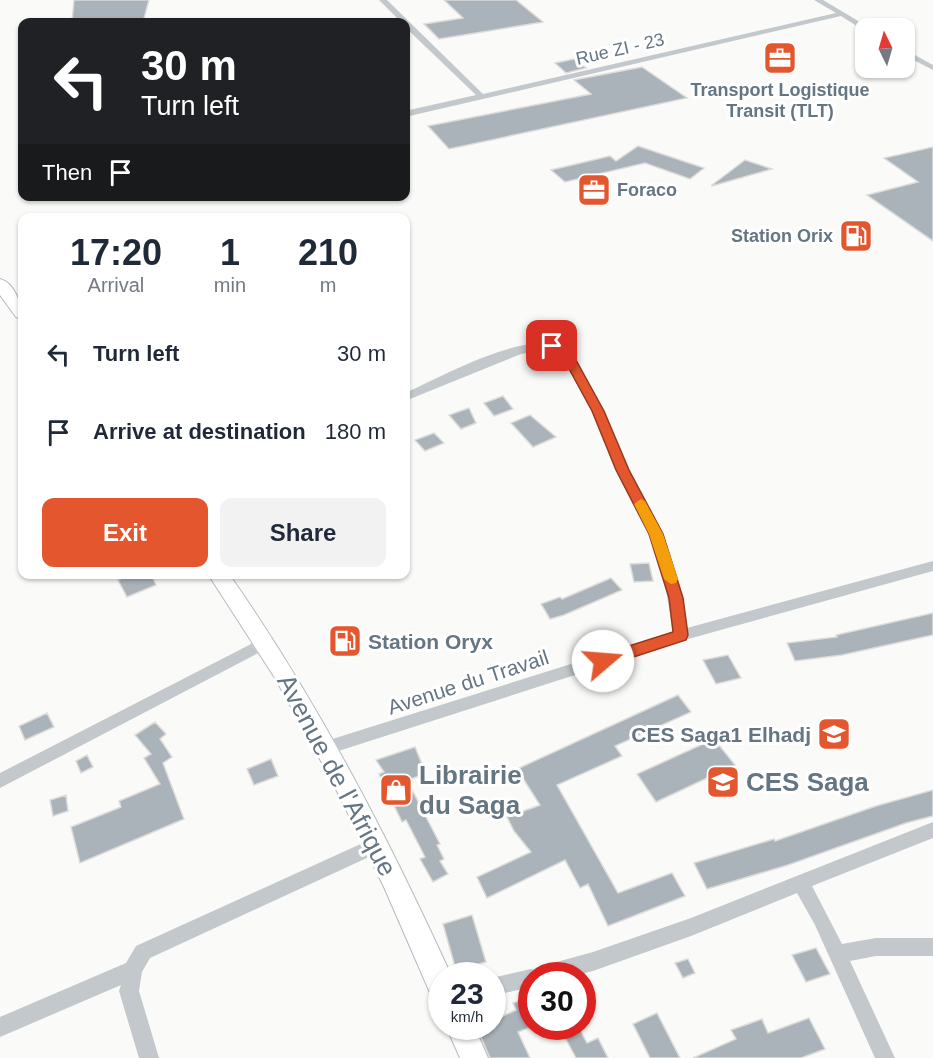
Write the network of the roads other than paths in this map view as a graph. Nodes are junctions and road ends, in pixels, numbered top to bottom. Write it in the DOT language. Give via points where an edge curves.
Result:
graph roads {
  1 [pos="383,0"];
  2 [pos="818,0"];
  3 [pos="842,14"];
  4 [pos="400,18"];
  5 [pos="855,22"];
  6 [pos="410,28"];
  7 [pos="915,57"];
  8 [pos="933,68"];
  9 [pos="481,96"];
  10 [pos="410,113"];
  11 [pos="0,284"];
  12 [pos="18,309"];
  13 [pos="410,395"];
  14 [pos="933,566"];
  15 [pos="221,579"];
  16 [pos="681,635"];
  17 [pos="265,643"];
  18 [pos="326,748"];
  19 [pos="0,781"];
  20 [pos="933,830"];
  21 [pos="376,845"];
  22 [pos="801,883"];
  23 [pos="933,947"];
  24 [pos="837,954"];
  25 [pos="430,962"];
  26 [pos="589,962"];
  27 [pos="133,970"];
  28 [pos="0,1027"];
  29 [pos="466,1040"];
  30 [pos="149,1058"];
  31 [pos="474,1058"];
  32 [pos="885,1058"];
  1 -- 4 [label="street"];
  2 -- 3 [label="street"];
  3 -- 5 [label="street"];
  3 -- 9 [label="street, Rue ZI - 23"];
  6 -- 9 [label="street"];
  7 -- 8 [label="street"];
  9 -- 10 [label="street, Rue ZI - 23"];
  11 -- 12 [label="main road"];
  13 -- 16 [label="street" via="523,351 541,347 561,349 567,354 656,534 671,579"];
  14 -- 16 [label="street, Avenue du Travail"];
  15 -- 17 [label="main road, Avenue de l'Afrique"];
  16 -- 18 [label="street, Avenue du Travail"];
  17 -- 18 [label="main road, Avenue de l'Afrique"];
  17 -- 19 [label="street"];
  18 -- 21 [label="main road, Avenue de l'Afrique"];
  20 -- 22 [label="street"];
  21 -- 25 [label="main road, Avenue de l'Afrique"];
  21 -- 27 [label="street" via="143,952"];
  22 -- 24 [label="street"];
  22 -- 26 [label="street" via="633,950"];
  23 -- 24 [label="street" via="876,947"];
  24 -- 32 [label="street"];
  27 -- 28 [label="street"];
  27 -- 30 [label="street" via="129,991"];
  29 -- 31 [label="main road"];
}
